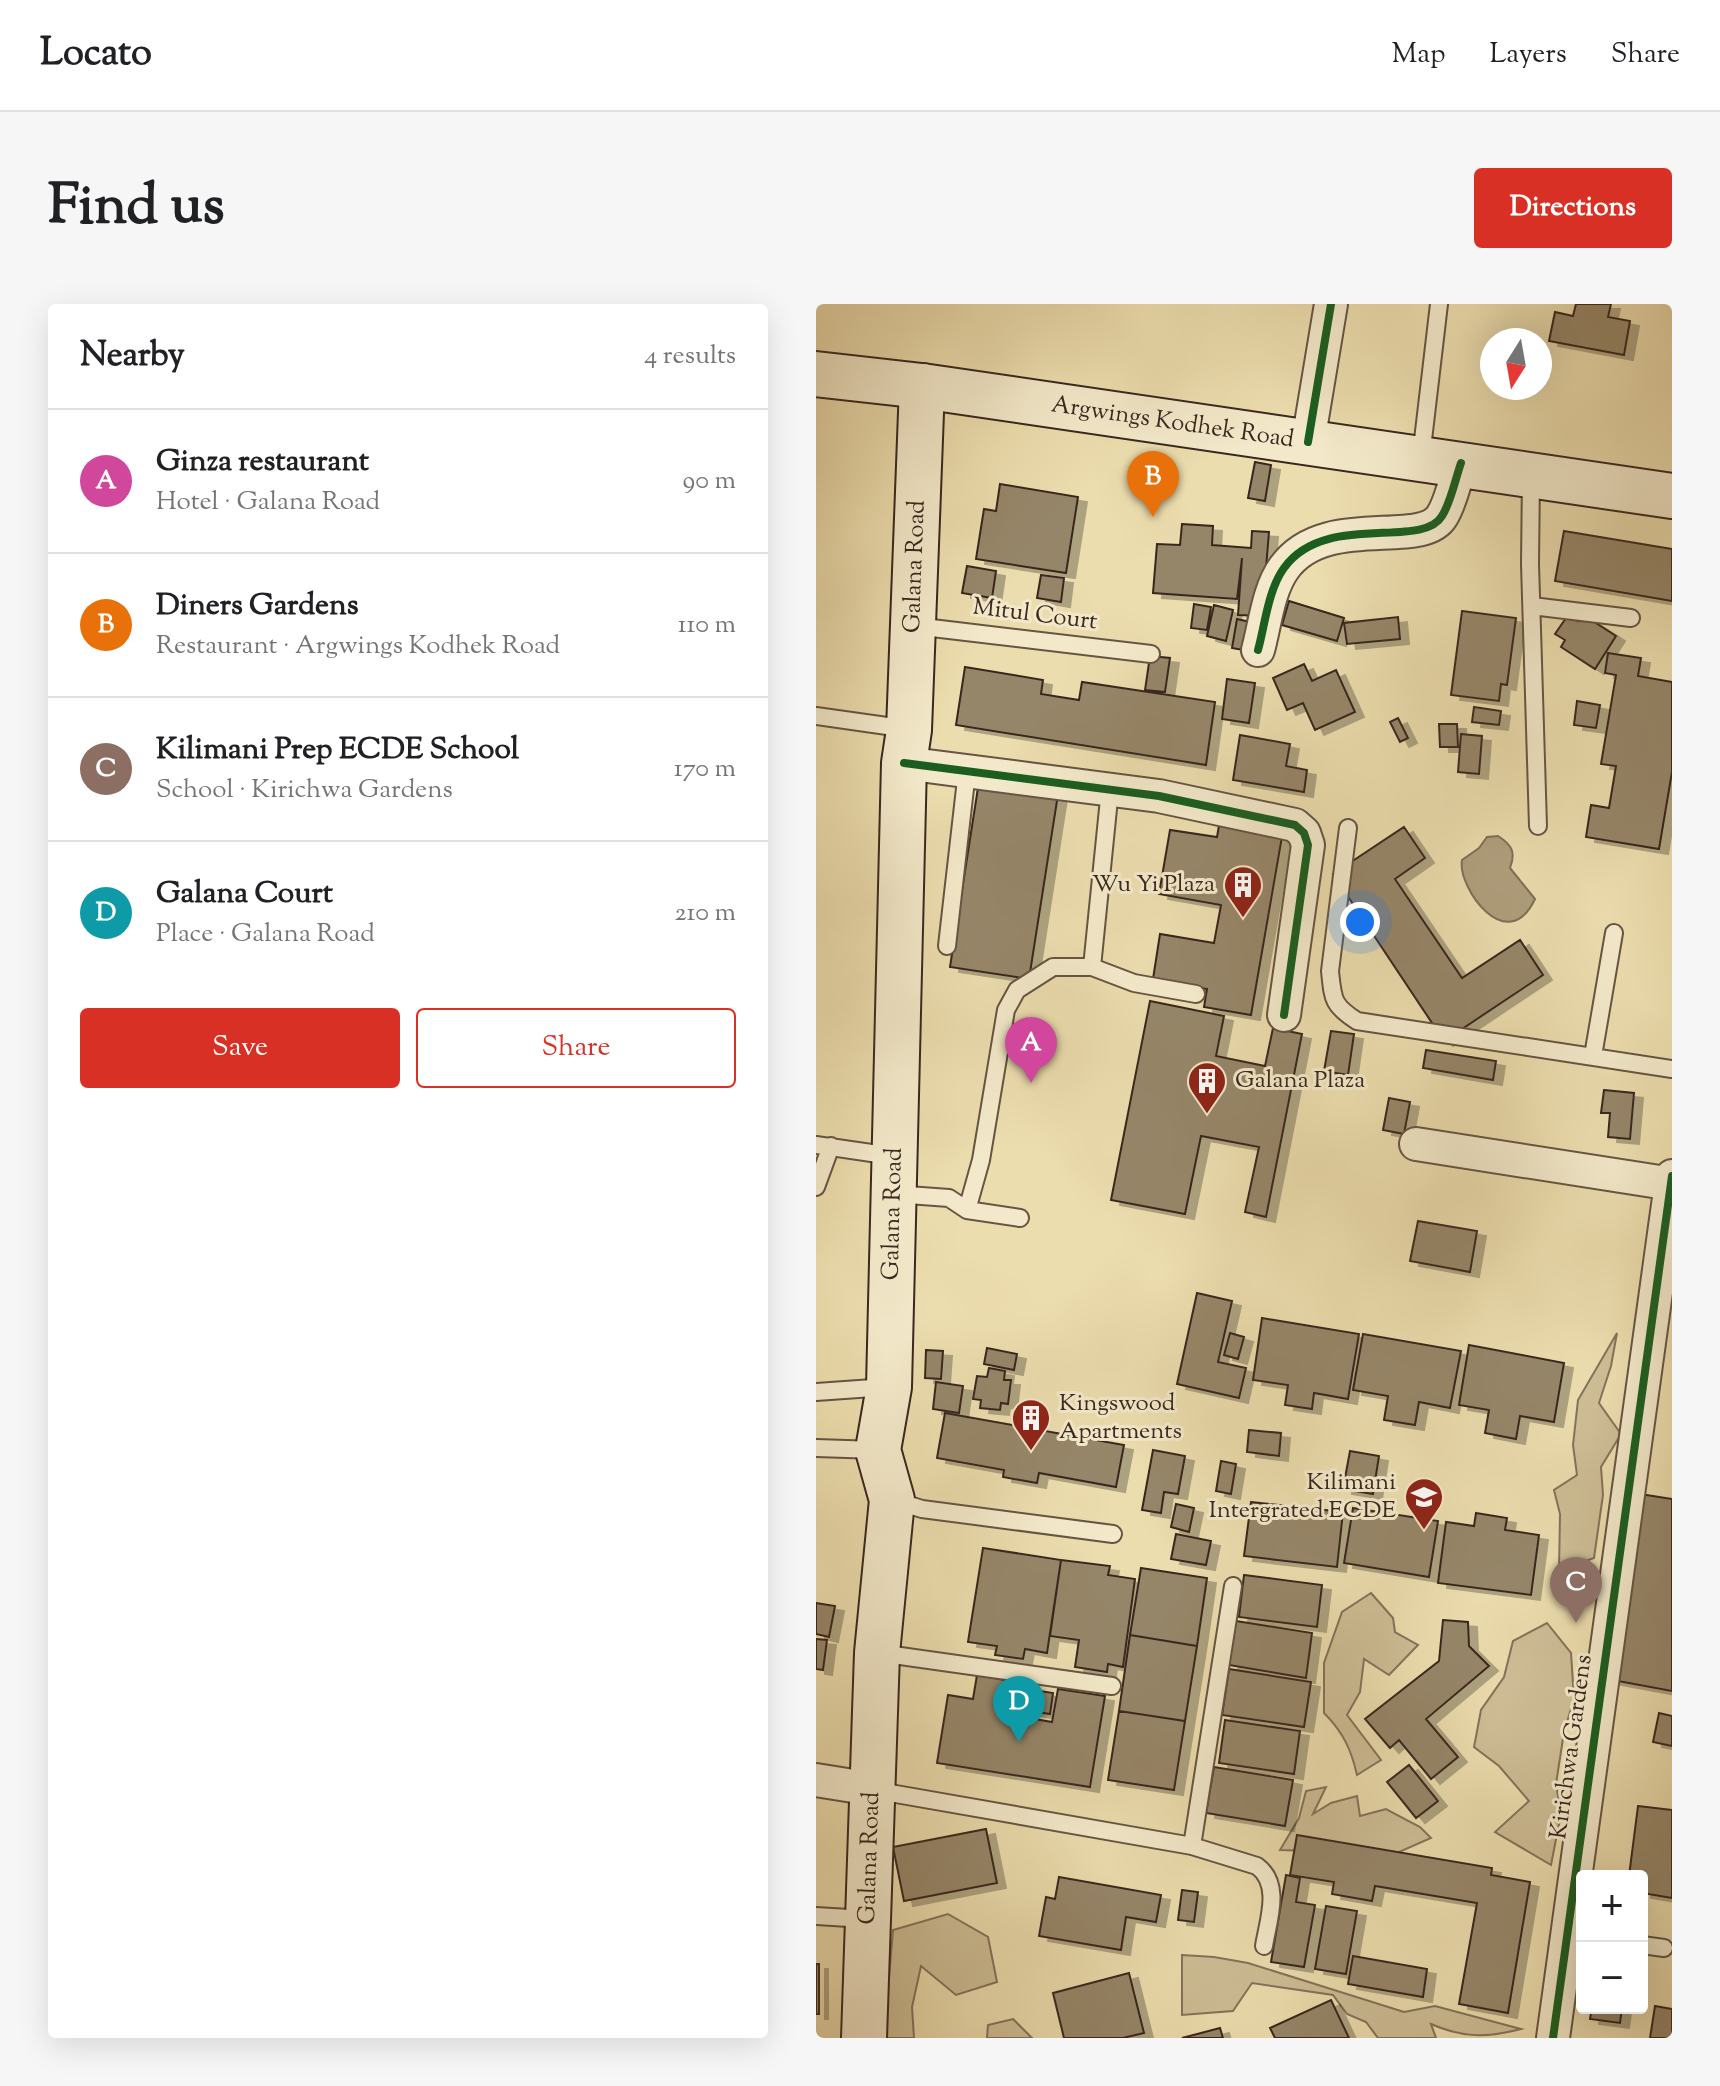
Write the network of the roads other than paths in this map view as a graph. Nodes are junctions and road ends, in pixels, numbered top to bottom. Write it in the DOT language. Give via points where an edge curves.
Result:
graph roads {
  1 [pos="1331,304"];
  2 [pos="1439,304"];
  3 [pos="816,374"];
  4 [pos="922,386"];
  5 [pos="1308,442"];
  6 [pos="1441,461"];
  7 [pos="1531,475"];
  8 [pos="1672,496"];
  9 [pos="1532,606"];
  10 [pos="1631,618"];
  11 [pos="913,626"];
  12 [pos="1258,650"];
  13 [pos="1151,654"];
  14 [pos="816,716"];
  15 [pos="907,746"];
  16 [pos="967,771"];
  17 [pos="1110,789"];
  18 [pos="1538,826"];
  19 [pos="1348,828"];
  20 [pos="1614,933"];
  21 [pos="947,946"];
  22 [pos="1092,967"];
  23 [pos="1196,994"];
  24 [pos="1284,1015"];
  25 [pos="1593,1056"];
  26 [pos="1672,1069"];
  27 [pos="1416,1144"];
  28 [pos="824,1146"];
  29 [pos="893,1175"];
  30 [pos="1672,1176"];
  31 [pos="1672,1184"];
  32 [pos="816,1187"];
  33 [pos="967,1210"];
  34 [pos="1020,1218"];
  35 [pos="889,1387"];
  36 [pos="816,1392"];
  37 [pos="816,1448"];
  38 [pos="878,1450"];
  39 [pos="892,1500"];
  40 [pos="1113,1534"];
  41 [pos="1233,1586"];
  42 [pos="877,1653"];
  43 [pos="1112,1686"];
  44 [pos="816,1780"];
  45 [pos="872,1789"];
  46 [pos="1192,1846"];
  47 [pos="816,1916"];
  48 [pos="867,1919"];
  49 [pos="1574,1937"];
  50 [pos="1264,1946"];
  51 [pos="1648,1946"];
  52 [pos="1664,1948"];
  53 [pos="864,2038"];
  54 [pos="1553,2038"];
  1 -- 5 [label="street"];
  2 -- 6 [label="lane"];
  3 -- 4 [label="main road, Argwings Kodhek Road"];
  4 -- 5 [label="main road, Argwings Kodhek Road"];
  4 -- 11 [label="main road, Galana Road"];
  5 -- 6 [label="main road, Argwings Kodhek Road"];
  6 -- 7 [label="main road, Argwings Kodhek Road"];
  6 -- 12 [label="street" via="1442,518 1425,530 1321,539 1300,551 1283,569"];
  7 -- 8 [label="main road, Argwings Kodhek Road"];
  7 -- 9 [label="lane"];
  9 -- 10 [label="lane"];
  9 -- 18 [label="lane"];
  11 -- 13 [label="lane, Mitul Court"];
  11 -- 15 [label="main road, Galana Road"];
  14 -- 15 [label="lane"];
  15 -- 16 [label="street"];
  15 -- 29 [label="main road, Galana Road"];
  16 -- 17 [label="street"];
  16 -- 21 [label="lane"];
  17 -- 22 [label="lane"];
  17 -- 24 [label="street" via="1295,825 1304,833 1308,845"];
  19 -- 25 [label="lane" via="1330,971 1340,1010 1357,1021"];
  20 -- 25 [label="lane"];
  22 -- 23 [label="lane" via="1134,983"];
  22 -- 33 [label="lane" via="1053,967 1017,990 1006,1010 981,1160"];
  25 -- 26 [label="lane"];
  27 -- 31 [label="street"];
  28 -- 29 [label="lane"];
  28 -- 32 [label="lane"];
  29 -- 33 [label="lane"];
  29 -- 35 [label="main road, Galana Road"];
  30 -- 31 [label="street, Kirichwa Gardens"];
  31 -- 49 [label="street, Kirichwa Gardens"];
  33 -- 34 [label="lane"];
  35 -- 36 [label="lane"];
  35 -- 38 [label="main road, Galana Road"];
  37 -- 38 [label="lane"];
  38 -- 39 [label="main road, Galana Road"];
  39 -- 40 [label="lane" via="922,1509"];
  39 -- 42 [label="main road, Galana Road"];
  41 -- 46 [label="lane"];
  42 -- 43 [label="lane"];
  42 -- 45 [label="main road, Galana Road"];
  44 -- 45 [label="street"];
  45 -- 46 [label="lane"];
  45 -- 48 [label="main road, Galana Road"];
  46 -- 50 [label="lane" via="1265,1871 1272,1896"];
  47 -- 48 [label="lane"];
  48 -- 53 [label="main road, Galana Road"];
  49 -- 54 [label="street, Kirichwa Gardens"];
  51 -- 52 [label="lane"];
}
